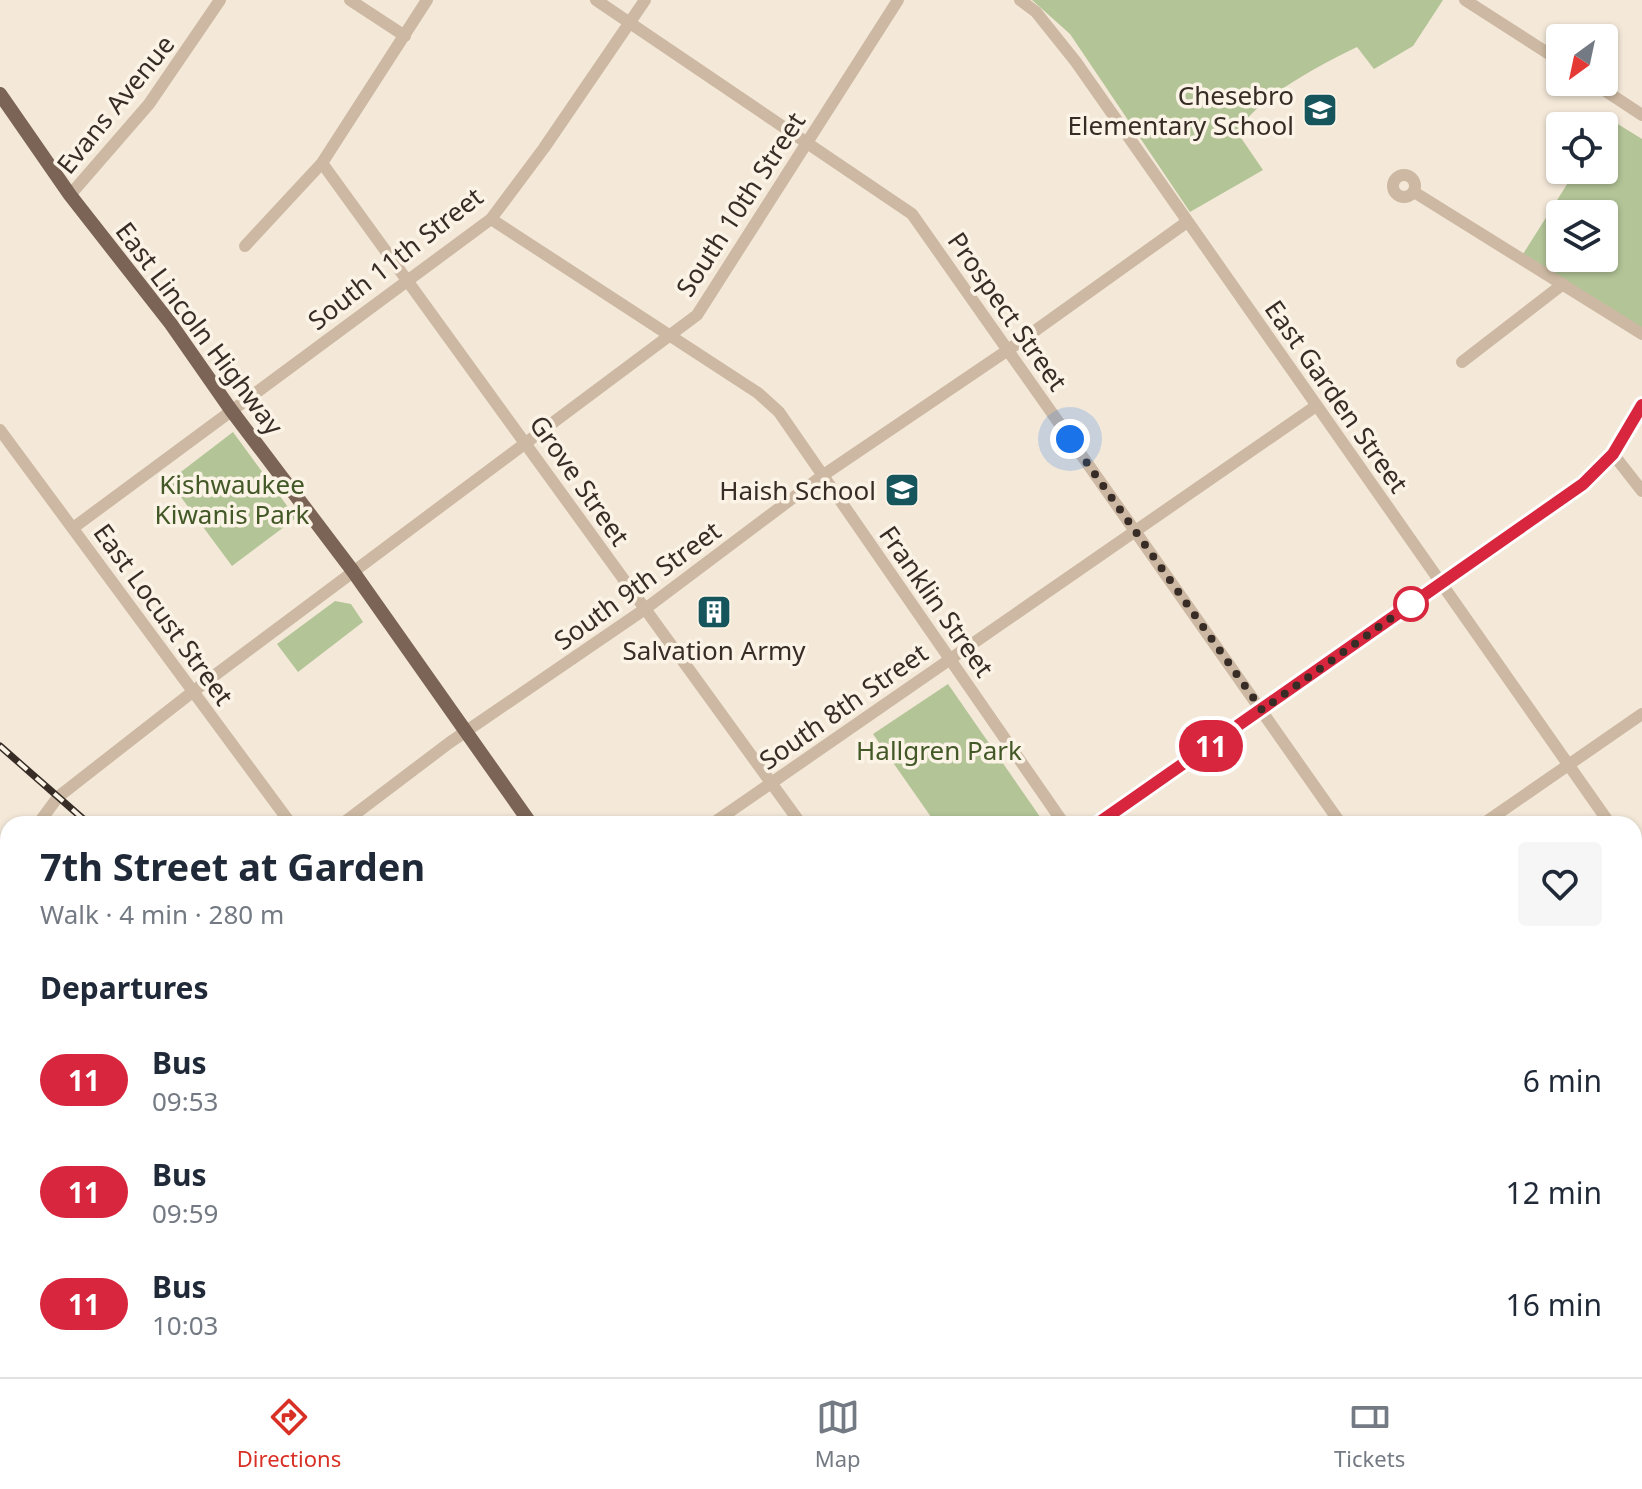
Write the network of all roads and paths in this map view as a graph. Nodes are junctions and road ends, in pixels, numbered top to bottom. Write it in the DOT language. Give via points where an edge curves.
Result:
graph roads {
  1 [pos="220,0"];
  2 [pos="350,0"];
  3 [pos="427,0"];
  4 [pos="596,0"];
  5 [pos="645,0"];
  6 [pos="898,0"];
  7 [pos="1020,0"];
  8 [pos="1465,0"];
  9 [pos="630,22"];
  10 [pos="405,36"];
  11 [pos="1546,52"];
  12 [pos="0,94"];
  13 [pos="1618,96"];
  14 [pos="1640,108"];
  15 [pos="807,142"];
  16 [pos="322,163"];
  17 [pos="1414,192"];
  18 [pos="70,195"];
  19 [pos="491,219"];
  20 [pos="1187,222"];
  21 [pos="245,246"];
  22 [pos="408,278"];
  23 [pos="1563,284"];
  24 [pos="1642,334"];
  25 [pos="670,336"];
  26 [pos="1008,350"];
  27 [pos="1462,362"];
  28 [pos="1642,405"];
  29 [pos="1316,406"];
  30 [pos="231,410"];
  31 [pos="0,430"];
  32 [pos="526,441"];
  33 [pos="1613,454"];
  34 [pos="822,476"];
  35 [pos="1642,491"];
  36 [pos="73,528"];
  37 [pos="1136,533"];
  38 [pos="352,570"];
  39 [pos="1442,583"];
  40 [pos="645,609"];
  41 [pos="950,658"];
  42 [pos="195,690"];
  43 [pos="1262,710"];
  44 [pos="1642,714"];
  45 [pos="464,732"];
  46 [pos="1568,765"];
  47 [pos="771,782"];
  48 [pos="44,816"];
  49 [pos="285,816"];
  50 [pos="353,816"];
  51 [pos="525,816"];
  52 [pos="723,816"];
  53 [pos="795,816"];
  54 [pos="1059,816"];
  55 [pos="1109,816"];
  56 [pos="1335,816"];
  57 [pos="1495,816"];
  58 [pos="1604,816"];
  1 -- 18 [label="street, Evans Avenue" via="149,104"];
  2 -- 10 [label="street"];
  3 -- 10 [label="street"];
  4 -- 9 [label="street, Prospect Street"];
  5 -- 9 [label="street, South 11th Street"];
  6 -- 15 [label="street, South 10th Street"];
  7 -- 20 [label="street, East Garden Street" via="1061,41"];
  8 -- 11 [label="street"];
  9 -- 15 [label="street, Prospect Street"];
  9 -- 19 [label="street, South 11th Street"];
  10 -- 16 [label="street"];
  12 -- 18 [label="main road, East Lincoln Highway"];
  13 -- 14 [label="street"];
  15 -- 25 [label="street, South 10th Street" via="697,315"];
  15 -- 26 [label="street, Prospect Street" via="912,214"];
  16 -- 21 [label="street"];
  16 -- 22 [label="street, Grove Street"];
  17 -- 23 [label="street"];
  18 -- 30 [label="main road, East Lincoln Highway"];
  19 -- 22 [label="street, South 11th Street"];
  19 -- 25 [label="street, Franklin Street"];
  20 -- 26 [label="street, South 9th Street"];
  20 -- 29 [label="street, East Garden Street"];
  22 -- 30 [label="street, South 11th Street"];
  22 -- 32 [label="street, Grove Street"];
  23 -- 24 [label="street"];
  23 -- 27 [label="street"];
  25 -- 32 [label="street, South 10th Street"];
  25 -- 34 [label="street, Franklin Street" via="770,402"];
  26 -- 34 [label="street, South 9th Street"];
  26 -- 37 [label="street, Prospect Street"];
  28 -- 33 [label="street"];
  29 -- 37 [label="street, South 8th Street"];
  29 -- 39 [label="street, East Garden Street"];
  30 -- 36 [label="street, South 11th Street"];
  30 -- 38 [label="main road, East Lincoln Highway"];
  31 -- 36 [label="street, East Locust Street"];
  32 -- 38 [label="street, South 10th Street"];
  32 -- 40 [label="street, Grove Street"];
  33 -- 35 [label="street"];
  33 -- 39 [label="street" via="1583,484"];
  34 -- 40 [label="street, South 9th Street"];
  34 -- 41 [label="street, Franklin Street"];
  36 -- 42 [label="street, East Locust Street"];
  37 -- 41 [label="street, South 8th Street"];
  37 -- 43 [label="street, Prospect Street"];
  38 -- 42 [label="street, South 10th Street"];
  38 -- 45 [label="main road, East Lincoln Highway"];
  39 -- 43 [label="street"];
  39 -- 46 [label="street, East Garden Street"];
  40 -- 45 [label="street, South 9th Street"];
  40 -- 47 [label="street, Grove Street"];
  41 -- 47 [label="street, South 8th Street"];
  41 -- 54 [label="street, Franklin Street"];
  42 -- 48 [label="street, South 10th Street" via="58,797"];
  42 -- 49 [label="street, East Locust Street"];
  43 -- 55 [label="street"];
  43 -- 56 [label="street, Prospect Street"];
  44 -- 46 [label="street"];
  45 -- 50 [label="street, South 9th Street"];
  45 -- 51 [label="main road, East Lincoln Highway"];
  46 -- 57 [label="street"];
  46 -- 58 [label="street, East Garden Street"];
  47 -- 52 [label="street, South 8th Street"];
  47 -- 53 [label="street, Grove Street"];
}
